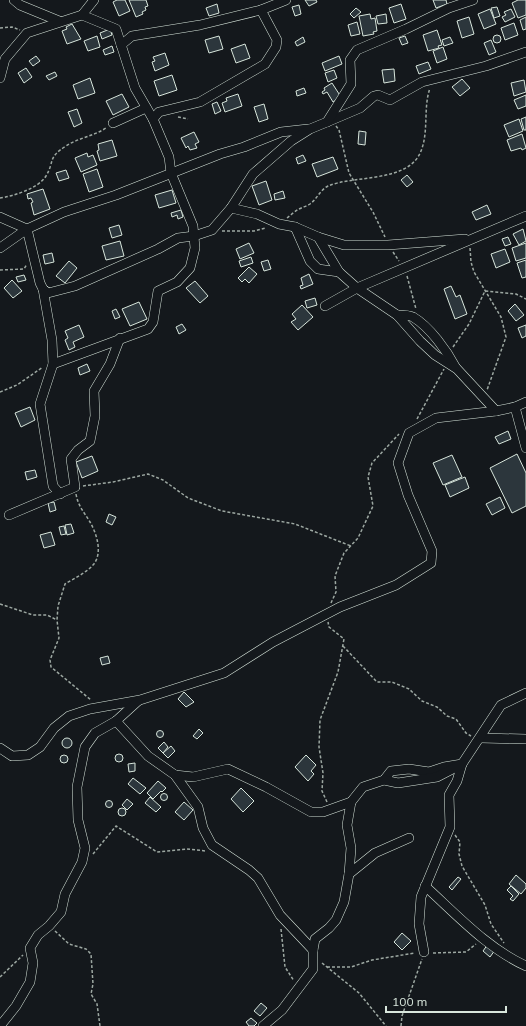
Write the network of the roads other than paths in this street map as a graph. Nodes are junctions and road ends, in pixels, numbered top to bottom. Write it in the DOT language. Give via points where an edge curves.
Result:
graph roads {
  1 [pos="14,0"];
  2 [pos="94,0"];
  3 [pos="286,0"];
  4 [pos="473,0"];
  5 [pos="261,10"];
  6 [pos="82,15"];
  7 [pos="59,21"];
  8 [pos="121,45"];
  9 [pos="525,53"];
  10 [pos="0,78"];
  11 [pos="146,108"];
  12 [pos="153,119"];
  13 [pos="329,121"];
  14 [pos="113,123"];
  15 [pos="310,129"];
  16 [pos="171,173"];
  17 [pos="231,208"];
  18 [pos="526,216"];
  19 [pos="0,217"];
  20 [pos="295,227"];
  21 [pos="27,229"];
  22 [pos="194,236"];
  23 [pos="318,237"];
  24 [pos="472,239"];
  25 [pos="0,248"];
  26 [pos="338,272"];
  27 [pos="356,288"];
  28 [pos="43,289"];
  29 [pos="325,306"];
  30 [pos="397,315"];
  31 [pos="120,338"];
  32 [pos="448,358"];
  33 [pos="53,364"];
  34 [pos="526,402"];
  35 [pos="515,407"];
  36 [pos="496,411"];
  37 [pos="526,448"];
  38 [pos="60,494"];
  39 [pos="9,515"];
  40 [pos="526,693"];
  41 [pos="140,700"];
  42 [pos="116,721"];
  43 [pos="481,738"];
  44 [pos="526,739"];
  45 [pos="0,748"];
  46 [pos="462,764"];
  47 [pos="403,770"];
  48 [pos="175,775"];
  49 [pos="384,780"];
  50 [pos="416,780"];
  51 [pos="351,802"];
  52 [pos="409,838"];
  53 [pos="349,874"];
  54 [pos="425,886"];
  55 [pos="424,952"];
  56 [pos="313,953"];
  57 [pos="526,966"];
  58 [pos="0,1026"];
  59 [pos="263,1026"];
  1 -- 7 [label="street"];
  2 -- 6 [label="street"];
  3 -- 5 [label="street"];
  4 -- 13 [label="street" via="449,8 406,30 356,50 350,60 351,84"];
  5 -- 8 [label="street" via="200,25 132,36"];
  5 -- 12 [label="street" via="277,40 276,47 265,64 200,102 159,112"];
  6 -- 7 [label="street"];
  6 -- 8 [label="street" via="116,29"];
  7 -- 10 [label="street" via="27,33 5,59"];
  8 -- 11 [label="street" via="135,88"];
  9 -- 13 [label="street" via="433,81 422,82 390,100 374,96 360,108"];
  11 -- 12 [label="street"];
  11 -- 14 [label="street"];
  12 -- 16 [label="street" via="169,157"];
  13 -- 15 [label="street"];
  15 -- 16 [label="street" via="281,132"];
  15 -- 17 [label="street" via="291,141 253,174"];
  16 -- 21 [label="street" via="64,212"];
  16 -- 22 [label="street" via="193,226"];
  17 -- 20 [label="street"];
  17 -- 22 [label="street" via="212,230"];
  18 -- 24 [label="street"];
  19 -- 21 [label="street"];
  20 -- 23 [label="street"];
  20 -- 26 [label="street" via="310,261 318,269"];
  21 -- 25 [label="street"];
  21 -- 28 [label="street"];
  22 -- 28 [label="street" via="178,238 75,286 48,292"];
  22 -- 31 [label="street" via="195,248 190,268 177,282 158,291 153,322 148,329"];
  23 -- 24 [label="street" via="344,245 388,245"];
  23 -- 26 [label="street"];
  24 -- 27 [label="street"];
  26 -- 27 [label="street"];
  27 -- 29 [label="street"];
  27 -- 30 [label="street"];
  28 -- 33 [label="street" via="52,340"];
  30 -- 32 [label="street" via="420,341"];
  30 -- 32 [label="street" via="412,316"];
  31 -- 33 [label="street"];
  31 -- 38 [label="street" via="110,364 94,391 95,416 90,441 71,459 75,487"];
  32 -- 36 [label="street"];
  33 -- 38 [label="street" via="40,404 53,486"];
  34 -- 35 [label="street"];
  35 -- 36 [label="street"];
  35 -- 37 [label="street"];
  36 -- 41 [label="street" via="436,418 409,433 398,463 408,495 432,551 431,563 396,585 327,613 224,672"];
  38 -- 39 [label="street"];
  40 -- 43 [label="street" via="502,706"];
  41 -- 42 [label="street"];
  41 -- 45 [label="street" via="69,716 54,728 40,747 28,755 12,756"];
  42 -- 48 [label="street" via="148,756"];
  42 -- 58 [label="street" via="95,733 85,747 77,787 78,820 85,848 82,862 65,894 61,912 38,934 30,948 33,963 30,982"];
  43 -- 44 [label="street"];
  43 -- 46 [label="street"];
  46 -- 47 [label="street" via="429,772"];
  46 -- 50 [label="street" via="437,776"];
  46 -- 54 [label="street" via="449,795 450,827"];
  47 -- 49 [label="street" via="391,771"];
  47 -- 50 [label="street"];
  48 -- 51 [label="street" via="193,776 228,769 311,812 323,812"];
  48 -- 56 [label="street" via="198,807 203,828 212,845 258,878 280,915"];
  49 -- 50 [label="street" via="398,783"];
  49 -- 51 [label="street" via="363,786"];
  51 -- 53 [label="street" via="347,825 351,848"];
  52 -- 53 [label="street" via="375,853"];
  53 -- 56 [label="street" via="344,902 336,920 315,939"];
  54 -- 55 [label="street" via="421,897 419,924"];
  54 -- 57 [label="street" via="483,939 508,958"];
  56 -- 59 [label="street" via="313,969 282,1010"];
}
